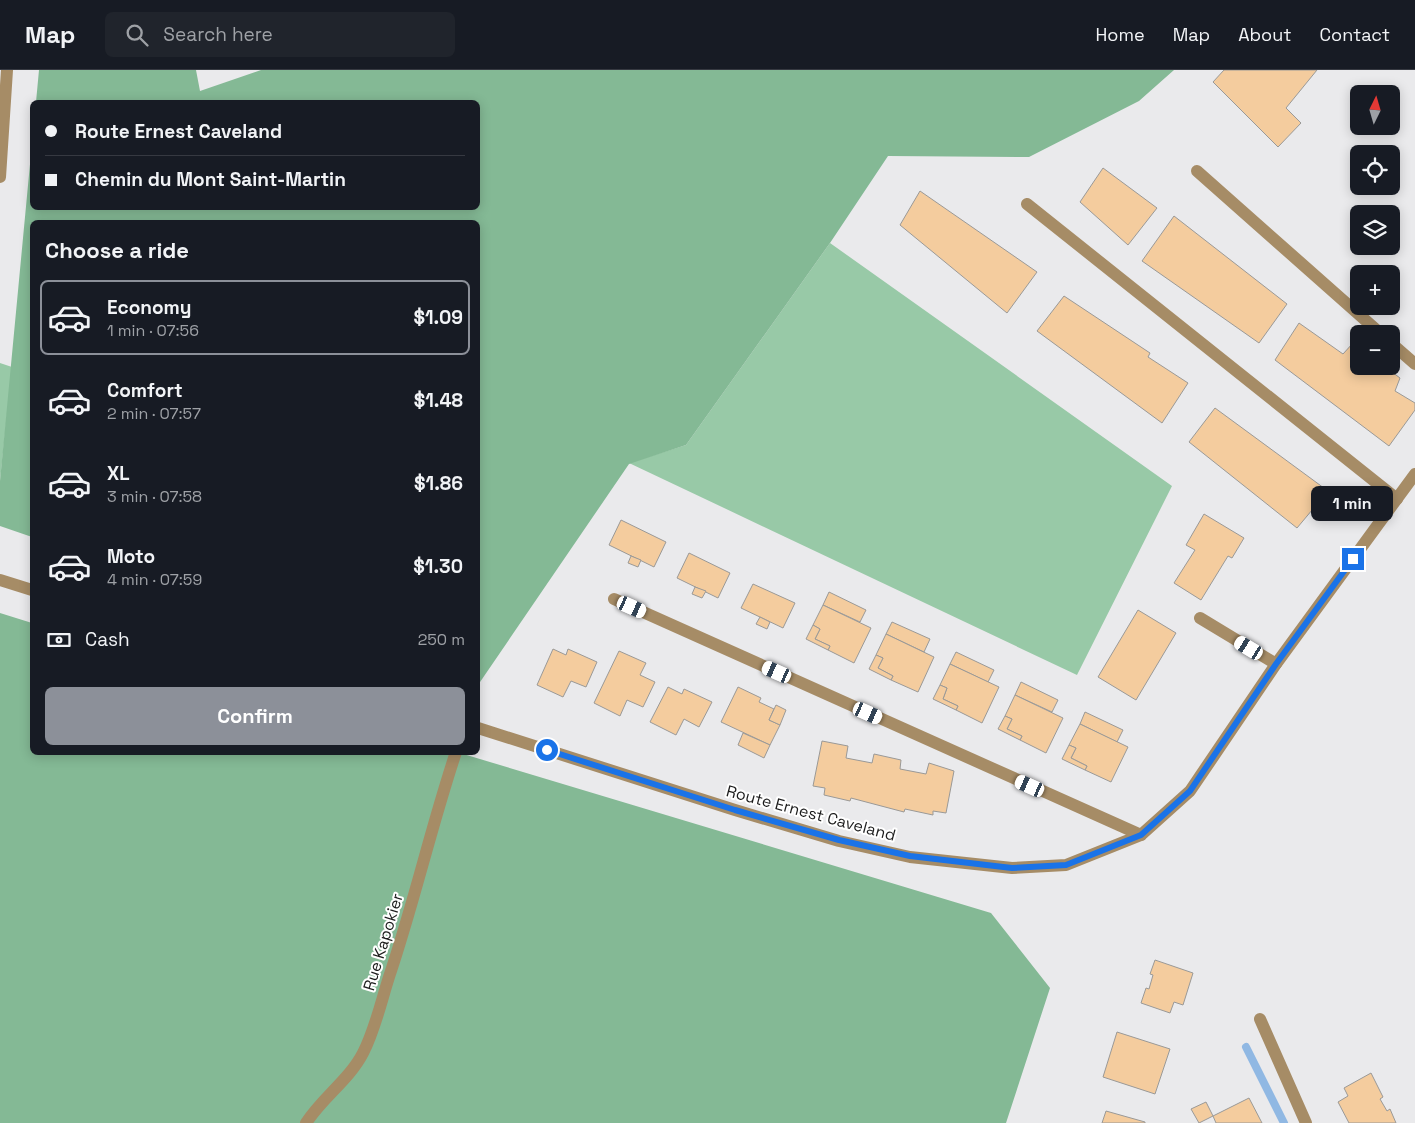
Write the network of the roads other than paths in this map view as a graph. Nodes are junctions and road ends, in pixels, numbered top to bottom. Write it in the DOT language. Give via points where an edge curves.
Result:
graph roads {
  1 [pos="7,70"];
  2 [pos="1197,172"];
  3 [pos="0,177"];
  4 [pos="1028,204"];
  5 [pos="1371,325"];
  6 [pos="1400,351"];
  7 [pos="1415,364"];
  8 [pos="1415,474"];
  9 [pos="1396,499"];
  10 [pos="0,580"];
  11 [pos="30,589"];
  12 [pos="614,599"];
  13 [pos="1200,618"];
  14 [pos="1276,664"];
  15 [pos="480,729"];
  16 [pos="455,755"];
  17 [pos="1141,835"];
  18 [pos="1260,1019"];
  19 [pos="306,1123"];
  20 [pos="1306,1123"];
  1 -- 3 [label="street"];
  2 -- 5 [label="street"];
  4 -- 9 [label="street"];
  6 -- 7 [label="street"];
  8 -- 9 [label="street"];
  9 -- 14 [label="street"];
  10 -- 11 [label="street"];
  12 -- 17 [label="street"];
  13 -- 14 [label="street"];
  14 -- 17 [label="street" via="1190,791"];
  15 -- 17 [label="street, Route Ernest Caveland" via="735,810 839,840 910,856 1012,868 1066,865"];
  16 -- 19 [label="street, Rue Kapokier" via="404,931 363,1053"];
  18 -- 20 [label="street"];
}
